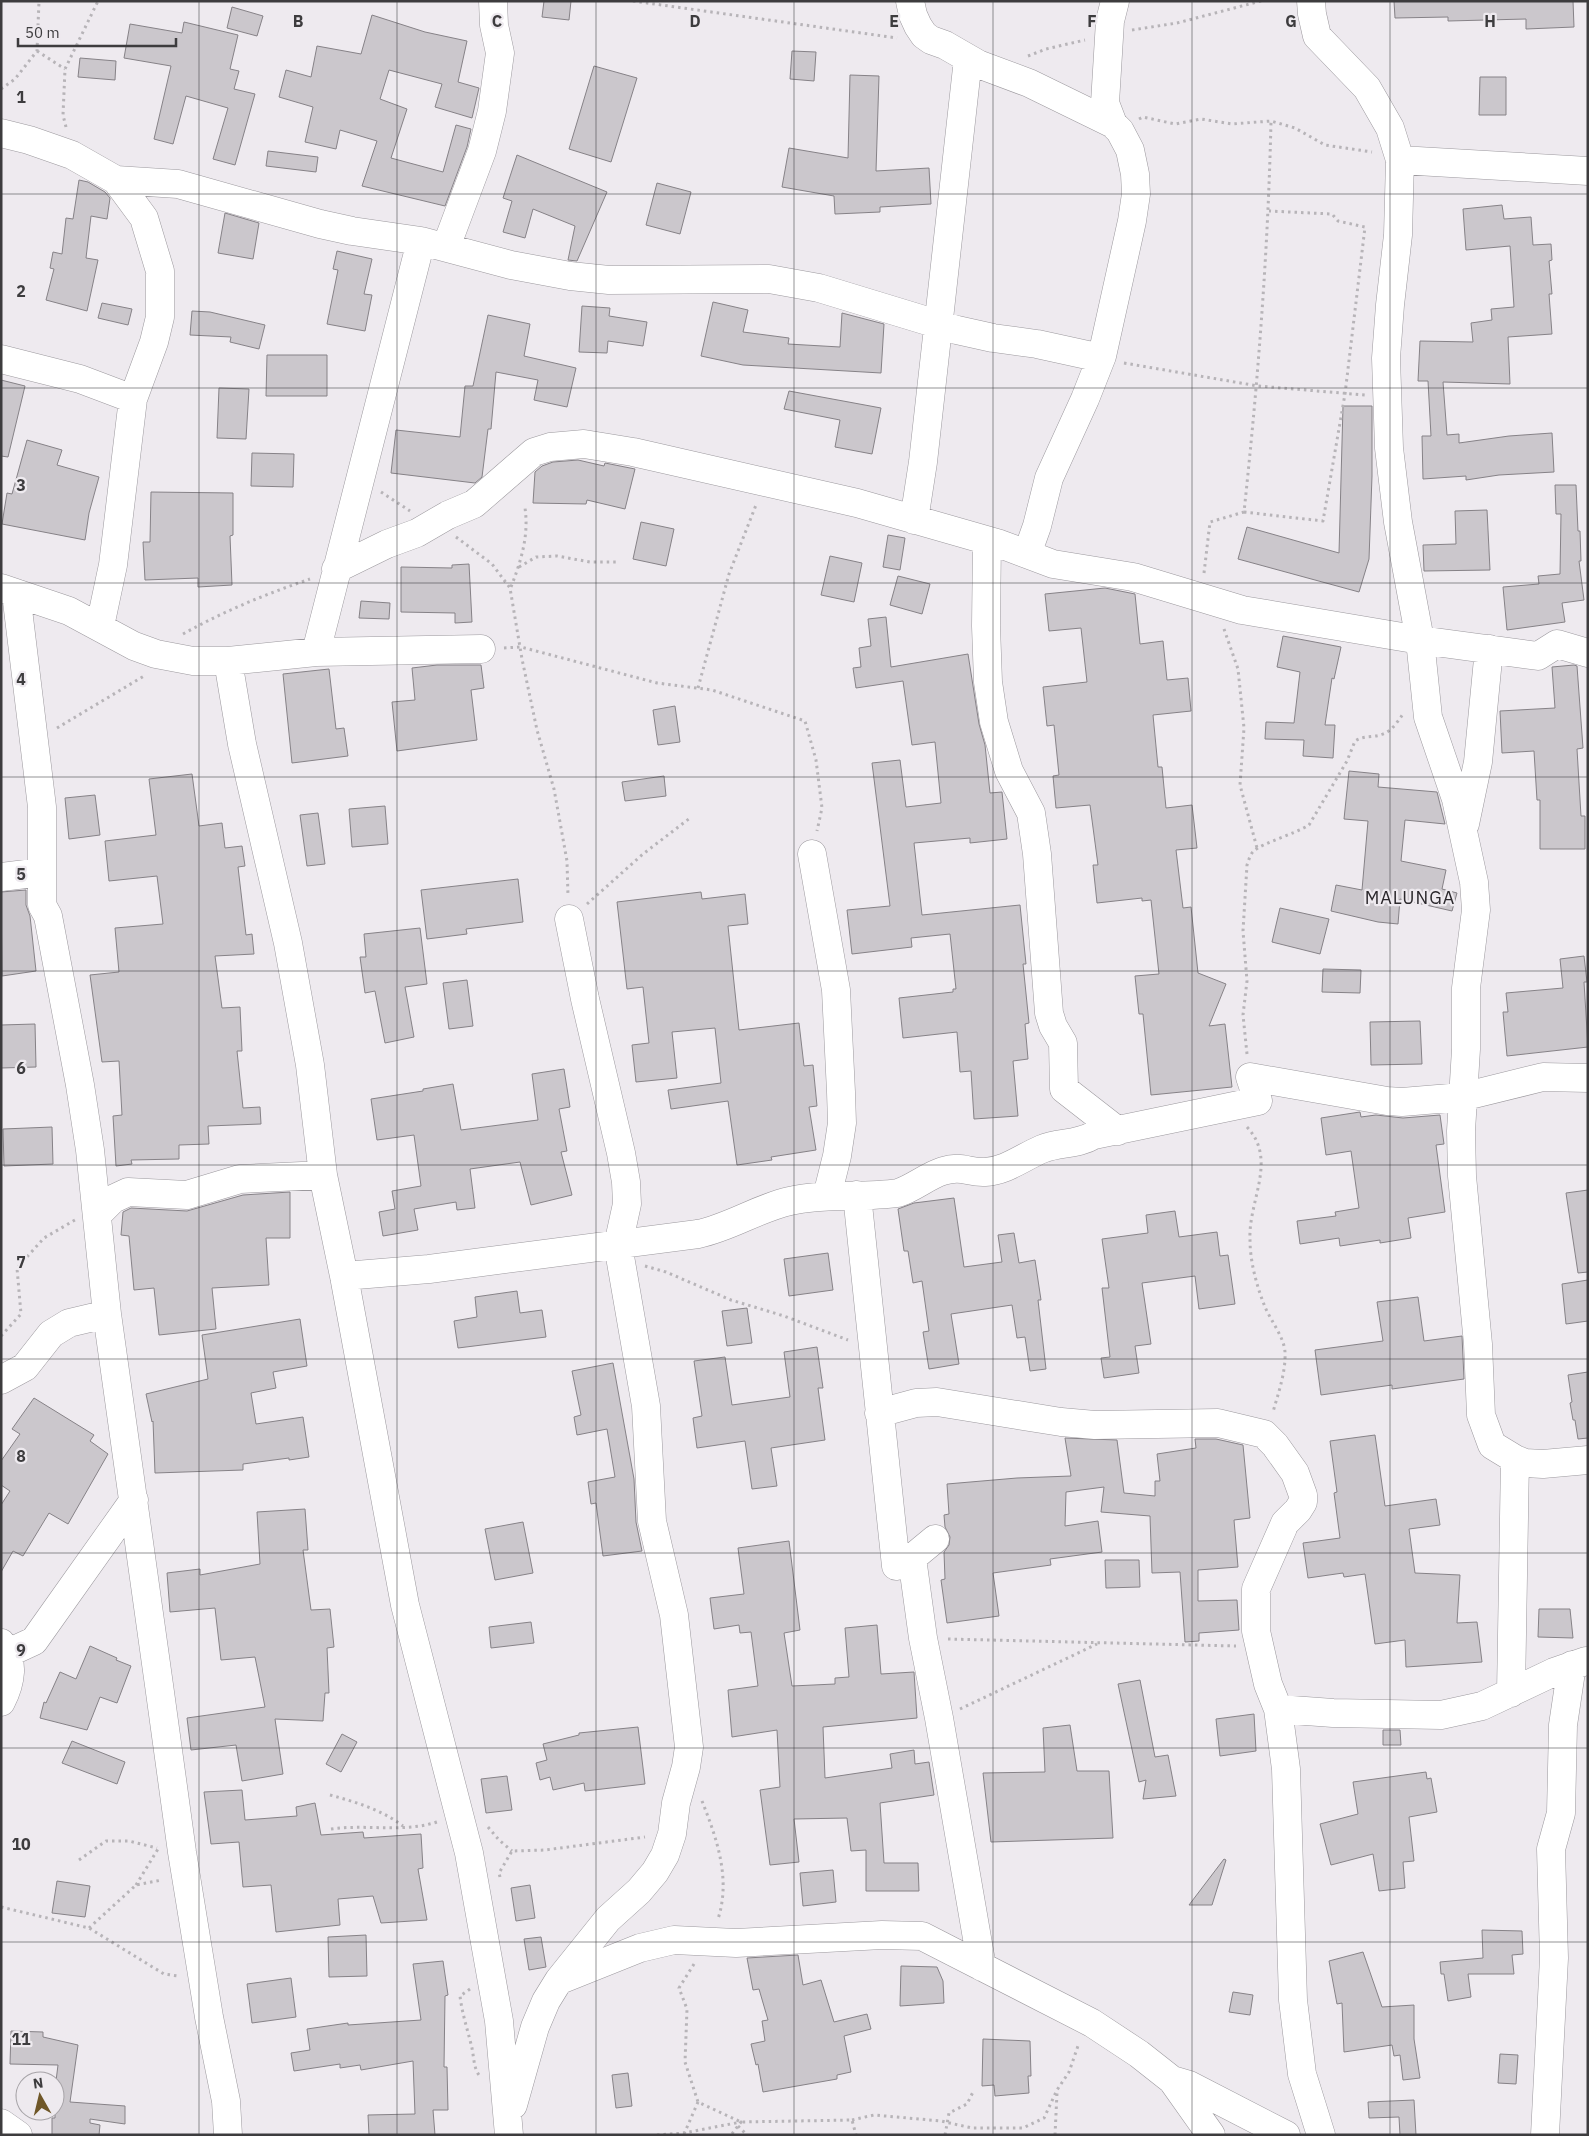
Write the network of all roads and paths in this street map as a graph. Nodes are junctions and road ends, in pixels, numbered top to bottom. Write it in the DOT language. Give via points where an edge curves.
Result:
graph roads {
  1 [pos="38,1"];
  2 [pos="98,1"];
  3 [pos="493,1"];
  4 [pos="634,1"];
  5 [pos="910,1"];
  6 [pos="1115,1"];
  7 [pos="1311,1"];
  8 [pos="931,40"];
  9 [pos="37,51"];
  10 [pos="968,59"];
  11 [pos="65,69"];
  12 [pos="1,89"];
  13 [pos="1271,121"];
  14 [pos="1116,128"];
  15 [pos="1,133"];
  16 [pos="72,155"];
  17 [pos="1400,160"];
  18 [pos="1588,171"];
  19 [pos="116,180"];
  20 [pos="1269,211"];
  21 [pos="434,244"];
  22 [pos="938,324"];
  23 [pos="1101,358"];
  24 [pos="1,359"];
  25 [pos="1258,386"];
  26 [pos="1345,394"];
  27 [pos="1387,397"];
  28 [pos="133,399"];
  29 [pos="361,479"];
  30 [pos="768,482"];
  31 [pos="525,508"];
  32 [pos="1244,512"];
  33 [pos="914,520"];
  34 [pos="430,525"];
  35 [pos="987,541"];
  36 [pos="1027,554"];
  37 [pos="617,562"];
  38 [pos="519,567"];
  39 [pos="336,569"];
  40 [pos="510,588"];
  41 [pos="9,591"];
  42 [pos="1201,596"];
  43 [pos="100,626"];
  44 [pos="1420,640"];
  45 [pos="520,647"];
  46 [pos="481,649"];
  47 [pos="1489,649"];
  48 [pos="150,652"];
  49 [pos="316,652"];
  50 [pos="1588,653"];
  51 [pos="178,658"];
  52 [pos="228,661"];
  53 [pos="1425,686"];
  54 [pos="698,688"];
  55 [pos="34,742"];
  56 [pos="690,818"];
  57 [pos="1463,833"];
  58 [pos="1257,848"];
  59 [pos="812,854"];
  60 [pos="42,872"];
  61 [pos="1,877"];
  62 [pos="569,919"];
  63 [pos="1250,1077"];
  64 [pos="1588,1078"];
  65 [pos="1462,1097"];
  66 [pos="1242,1121"];
  67 [pos="1118,1131"];
  68 [pos="323,1175"];
  69 [pos="857,1195"];
  70 [pos="827,1196"];
  71 [pos="98,1214"];
  72 [pos="619,1252"];
  73 [pos="344,1276"];
  74 [pos="107,1314"];
  75 [pos="1,1336"];
  76 [pos="873,1352"];
  77 [pos="13,1364"];
  78 [pos="1,1380"];
  79 [pos="880,1413"];
  80 [pos="1264,1434"];
  81 [pos="1515,1459"];
  82 [pos="1588,1460"];
  83 [pos="134,1500"];
  84 [pos="935,1539"];
  85 [pos="912,1558"];
  86 [pos="923,1638"];
  87 [pos="1099,1644"];
  88 [pos="1259,1646"];
  89 [pos="4,1648"];
  90 [pos="1580,1663"];
  91 [pos="1511,1693"];
  92 [pos="1,1702"];
  93 [pos="1278,1709"];
  94 [pos="939,1718"];
  95 [pos="686,1767"];
  96 [pos="330,1795"];
  97 [pos="459,1816"];
  98 [pos="673,1826"];
  99 [pos="403,1827"];
  100 [pos="331,1829"];
  101 [pos="79,1860"];
  102 [pos="184,1860"];
  103 [pos="501,1883"];
  104 [pos="1,1907"];
  105 [pos="89,1928"];
  106 [pos="708,1941"];
  107 [pos="982,1966"];
  108 [pos="203,1980"];
  109 [pos="559,1980"];
  110 [pos="679,1988"];
  111 [pos="1092,2023"];
  112 [pos="1172,2080"];
  113 [pos="974,2090"];
  114 [pos="1057,2090"];
  115 [pos="698,2102"];
  116 [pos="852,2120"];
  117 [pos="741,2122"];
  118 [pos="946,2122"];
  119 [pos="1,2123"];
  120 [pos="738,2126"];
  121 [pos="509,2127"];
  122 [pos="684,2134"];
  123 [pos="18,2135"];
  124 [pos="228,2135"];
  125 [pos="656,2135"];
  126 [pos="731,2135"];
  127 [pos="747,2135"];
  128 [pos="856,2135"];
  129 [pos="945,2135"];
  130 [pos="1055,2135"];
  131 [pos="1211,2135"];
  132 [pos="1286,2135"];
  133 [pos="1321,2135"];
  134 [pos="1545,2135"];
  1 -- 9 [label="path"];
  2 -- 11 [label="path"];
  3 -- 21 [label="street" via="500,53 492,111 482,151"];
  4 -- 8 [label="path" via="892,38"];
  5 -- 8 [label="street" via="918,26"];
  6 -- 14 [label="street" via="1110,21 1106,103"];
  7 -- 17 [label="street" via="1317,36 1367,88 1390,128"];
  8 -- 10 [label="street"];
  9 -- 11 [label="path"];
  9 -- 12 [label="path" via="15,80"];
  10 -- 14 [label="street" via="1029,83"];
  10 -- 22 [label="street"];
  11 -- 16 [label="path" via="64,115"];
  13 -- 14 [label="path" via="1232,124 1201,119 1175,124 1143,117"];
  13 -- 17 [label="path" via="1294,128 1325,145 1367,150"];
  13 -- 20 [label="path"];
  14 -- 23 [label="street" via="1130,150 1136,194 1114,295 1113,315"];
  15 -- 16 [label="street"];
  16 -- 19 [label="street"];
  17 -- 18 [label="street"];
  17 -- 27 [label="street" via="1398,236 1386,358"];
  19 -- 21 [label="street" via="178,184 352,232"];
  19 -- 28 [label="street" via="144,218 161,281 160,317"];
  20 -- 25 [label="path"];
  20 -- 26 [label="path" via="1332,214 1338,221 1365,227"];
  21 -- 22 [label="street" via="511,265 570,276 609,280 769,279 819,288"];
  21 -- 29 [label="street"];
  22 -- 23 [label="street"];
  22 -- 33 [label="street"];
  23 -- 25 [label="path"];
  23 -- 36 [label="street" via="1049,478 1038,526"];
  24 -- 28 [label="street" via="80,379"];
  25 -- 26 [label="path"];
  25 -- 32 [label="path"];
  26 -- 27 [label="path"];
  26 -- 32 [label="path" via="1323,521"];
  27 -- 44 [label="street" via="1398,522"];
  28 -- 43 [label="street" via="113,565"];
  29 -- 34 [label="path"];
  29 -- 39 [label="street"];
  30 -- 33 [label="street"];
  30 -- 34 [label="street" via="600,446 550,447 524,459 477,502"];
  30 -- 54 [label="path" via="750,515 729,574"];
  31 -- 38 [label="path" via="527,522"];
  32 -- 42 [label="path" via="1210,522"];
  33 -- 35 [label="street"];
  34 -- 39 [label="street"];
  34 -- 40 [label="path" via="462,540 492,564"];
  35 -- 36 [label="street"];
  35 -- 67 [label="street" via="988,682 1009,771 1031,814 1049,1013 1063,1043 1064,1089"];
  36 -- 42 [label="street" via="1053,564 1133,577"];
  37 -- 38 [label="path" via="536,557"];
  38 -- 40 [label="path"];
  39 -- 48 [label="path" via="218,614"];
  39 -- 49 [label="street"];
  40 -- 45 [label="path"];
  41 -- 43 [label="street" via="69,611"];
  41 -- 55 [label="street"];
  42 -- 44 [label="street" via="1242,610"];
  42 -- 58 [label="path" via="1221,621 1238,669 1244,728 1240,786"];
  43 -- 48 [label="street"];
  44 -- 47 [label="street"];
  44 -- 53 [label="street"];
  45 -- 46 [label="path"];
  45 -- 54 [label="path" via="657,683"];
  45 -- 62 [label="path" via="537,730 556,798 567,861"];
  46 -- 49 [label="street"];
  47 -- 50 [label="street" via="1538,656 1557,644"];
  47 -- 57 [label="street" via="1478,762"];
  48 -- 51 [label="street"];
  49 -- 52 [label="street"];
  51 -- 52 [label="street"];
  51 -- 55 [label="path" via="133,681"];
  52 -- 68 [label="street" via="242,744 288,943 310,1065"];
  53 -- 57 [label="street" via="1428,717 1456,799"];
  53 -- 58 [label="path" via="1388,732 1355,741 1347,761 1309,825"];
  54 -- 59 [label="path" via="805,722 816,760 822,808"];
  55 -- 60 [label="street" via="42,807"];
  56 -- 62 [label="path"];
  57 -- 65 [label="street" via="1474,882 1476,910 1466,988"];
  58 -- 63 [label="path" via="1247,865 1243,931 1247,981 1243,1014"];
  59 -- 70 [label="street" via="836,990 842,1092 842,1123"];
  60 -- 61 [label="street"];
  60 -- 71 [label="street" via="42,905 48,916 80,1085"];
  62 -- 72 [label="street" via="623,1163 627,1204"];
  63 -- 65 [label="street" via="1387,1101"];
  63 -- 67 [label="street" via="1258,1102"];
  64 -- 65 [label="street" via="1543,1077"];
  65 -- 81 [label="street" via="1462,1176 1478,1344 1481,1415 1492,1445"];
  66 -- 80 [label="path" via="1261,1150 1262,1163 1252,1218 1251,1254 1265,1306 1285,1351 1278,1392"];
  67 -- 69 [label="street" via="1094,1135 1082,1142 1043,1148 1001,1169 981,1172 954,1168 898,1193"];
  68 -- 71 [label="street" via="240,1179 188,1195 128,1192 113,1199"];
  68 -- 73 [label="street"];
  69 -- 70 [label="street"];
  69 -- 76 [label="street"];
  70 -- 72 [label="street" via="768,1207 718,1230"];
  71 -- 74 [label="street"];
  71 -- 75 [label="path" via="85,1213 44,1238 17,1268 21,1314"];
  72 -- 73 [label="street"];
  72 -- 76 [label="path" via="731,1300 829,1332"];
  72 -- 95 [label="street" via="646,1406 652,1521 674,1615 689,1747"];
  73 -- 97 [label="street" via="405,1605"];
  74 -- 77 [label="street" via="69,1322"];
  74 -- 83 [label="street"];
  76 -- 79 [label="street"];
  77 -- 78 [label="street"];
  79 -- 80 [label="street" via="916,1403 937,1402 1061,1422 1095,1425 1218,1424"];
  79 -- 85 [label="street" via="896,1566"];
  80 -- 88 [label="street" via="1275,1444 1294,1473 1303,1502 1285,1524 1256,1589"];
  81 -- 82 [label="street" via="1544,1464"];
  81 -- 91 [label="street"];
  83 -- 89 [label="street" via="34,1641"];
  83 -- 102 [label="street"];
  84 -- 85 [label="street"];
  85 -- 86 [label="street"];
  86 -- 87 [label="path"];
  86 -- 94 [label="street"];
  87 -- 88 [label="path"];
  87 -- 94 [label="path"];
  88 -- 93 [label="street"];
  89 -- 92 [label="street" via="11,1668"];
  90 -- 91 [label="street"];
  90 -- 134 [label="street" via="1563,1725 1561,1813 1551,1849 1554,1958"];
  91 -- 93 [label="street" via="1482,1706 1441,1715"];
  93 -- 133 [label="street" via="1289,1822 1293,2000 1302,2074"];
  94 -- 107 [label="street"];
  95 -- 98 [label="street"];
  95 -- 106 [label="path" via="715,1836 724,1878 723,1902"];
  96 -- 99 [label="path" via="389,1816"];
  97 -- 99 [label="path"];
  97 -- 121 [label="street" via="469,1853 499,2021"];
  98 -- 103 [label="path" via="640,1839 512,1851 499,1873"];
  98 -- 109 [label="street" via="655,1872 608,1919"];
  99 -- 100 [label="path"];
  101 -- 102 [label="path" via="106,1841 129,1841"];
  102 -- 105 [label="path" via="158,1882 136,1885"];
  102 -- 108 [label="street"];
  104 -- 105 [label="path"];
  105 -- 108 [label="path" via="164,1974"];
  106 -- 107 [label="street" via="736,1943 882,1935 922,1936"];
  106 -- 109 [label="street" via="661,1942"];
  107 -- 111 [label="street"];
  108 -- 124 [label="street" via="226,2101"];
  109 -- 121 [label="street" via="535,2027"];
  110 -- 115 [label="path" via="687,2009 685,2062"];
  111 -- 112 [label="street"];
  111 -- 114 [label="path" via="1078,2044 1069,2072"];
  112 -- 131 [label="street"];
  112 -- 132 [label="street" via="1189,2085"];
  113 -- 118 [label="path" via="967,2104 949,2114"];
  114 -- 118 [label="path" via="1044,2118 1023,2128 972,2128"];
  114 -- 130 [label="path"];
  115 -- 117 [label="path"];
  115 -- 122 [label="path"];
  116 -- 117 [label="path"];
  116 -- 118 [label="path" via="874,2115"];
  116 -- 128 [label="path"];
  117 -- 120 [label="path"];
  117 -- 122 [label="path"];
  118 -- 129 [label="path"];
  119 -- 123 [label="street"];
  120 -- 126 [label="path"];
  120 -- 127 [label="path"];
  122 -- 125 [label="path"];
}
